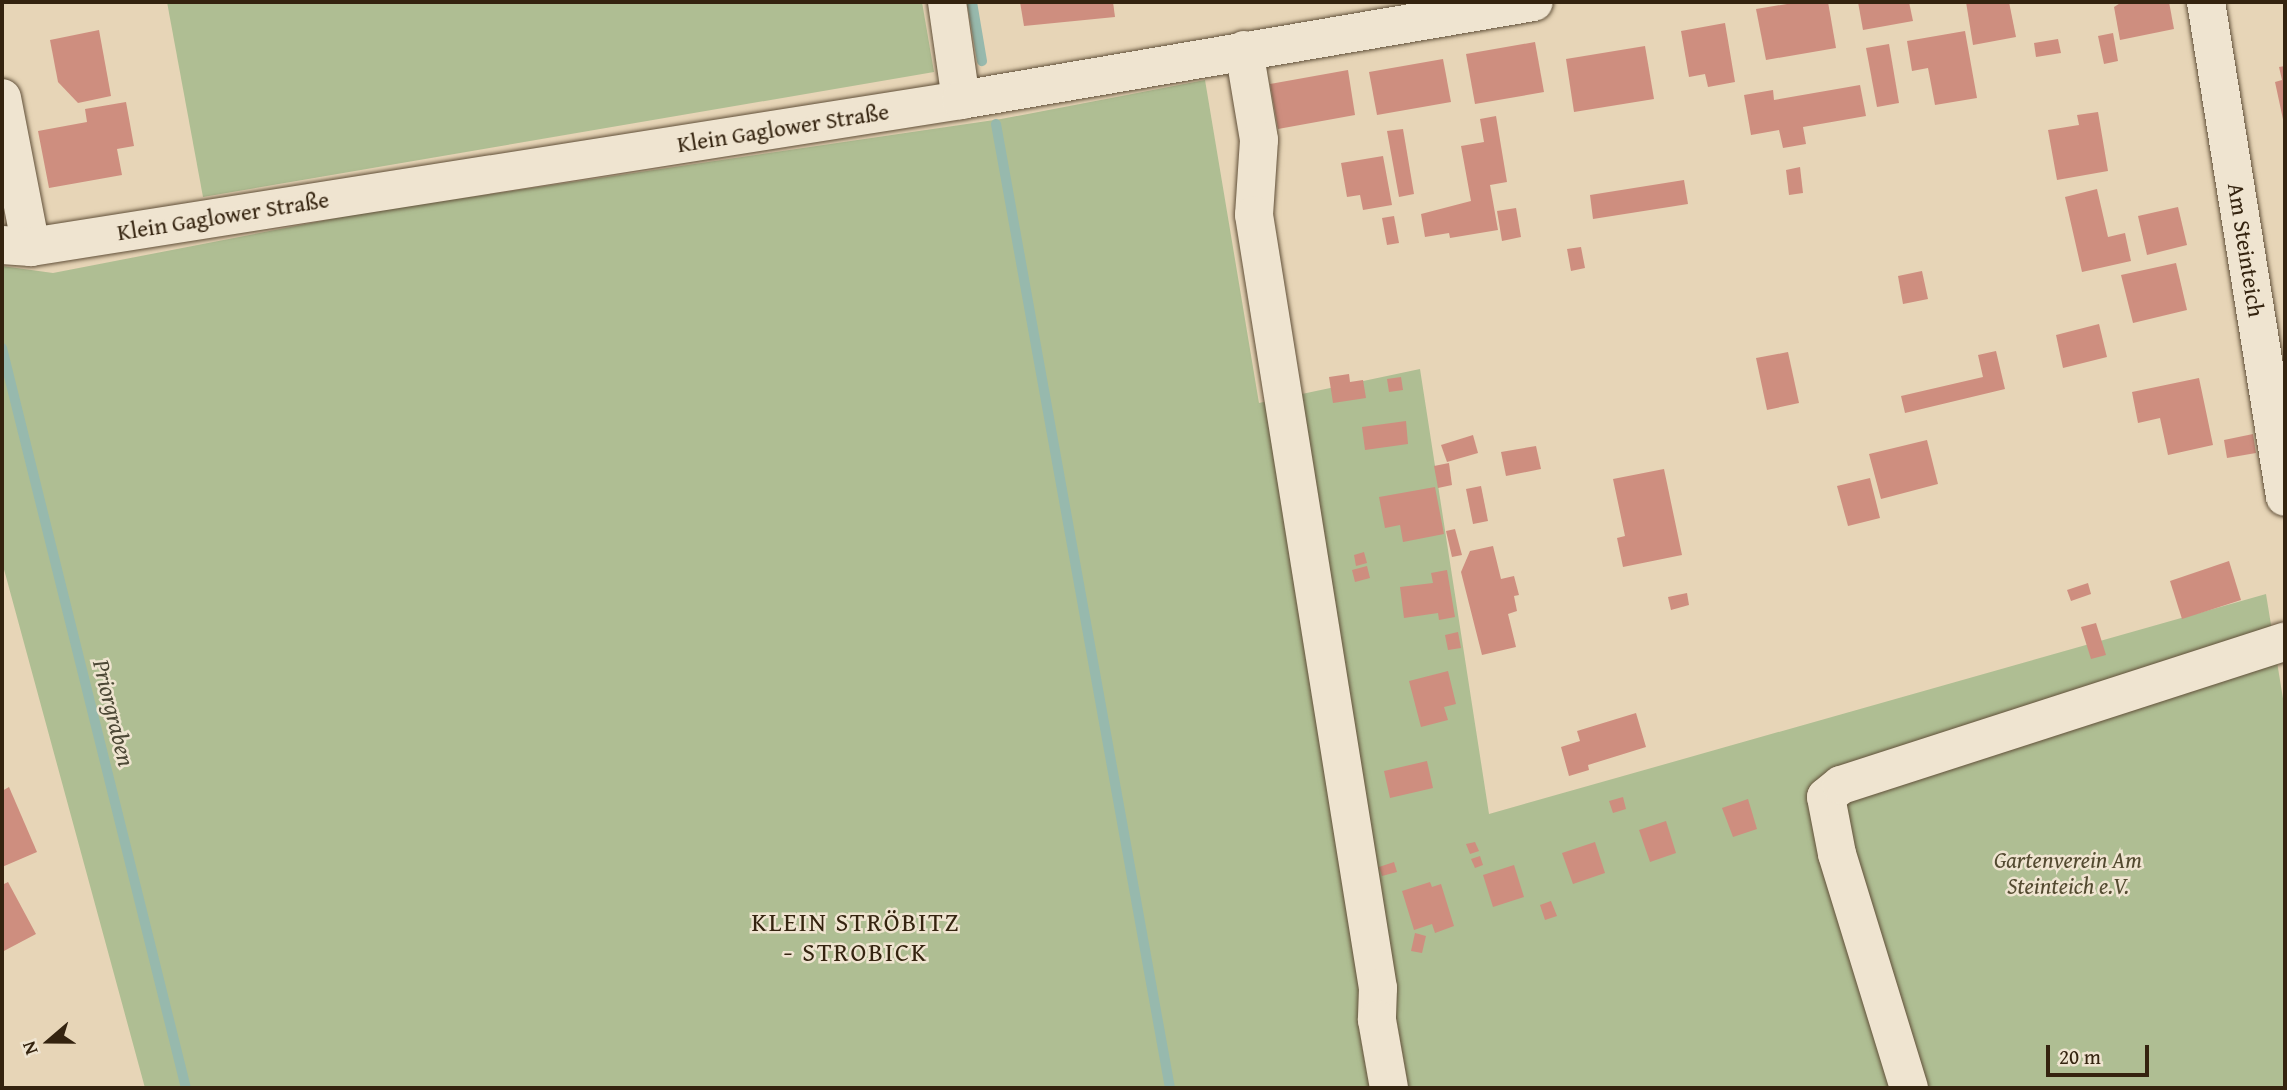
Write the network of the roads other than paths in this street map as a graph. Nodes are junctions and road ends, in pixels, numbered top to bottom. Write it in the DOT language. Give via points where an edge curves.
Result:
graph roads {
  1 [pos="947,2"];
  2 [pos="1534,2"];
  3 [pos="2206,2"];
  4 [pos="1244,50"];
  5 [pos="2,98"];
  6 [pos="961,100"];
  7 [pos="17,246"];
  8 [pos="2276,376"];
  9 [pos="2285,498"];
  10 [pos="2285,642"];
  11 [pos="1389,1088"];
  12 [pos="1909,1088"];
  1 -- 6 [label="street"];
  2 -- 4 [label="street, Klein Gaglower Straße"];
  3 -- 8 [label="street, Am Steinteich"];
  4 -- 6 [label="street, Klein Gaglower Straße"];
  4 -- 11 [label="street" via="1259,140 1254,215 1376,974 1377,1020"];
  5 -- 7 [label="street"];
  6 -- 7 [label="street, Klein Gaglower Straße"];
  8 -- 9 [label="street, Am Steinteich"];
  10 -- 12 [label="street" via="1841,785 1826,797 1837,854"];
}
